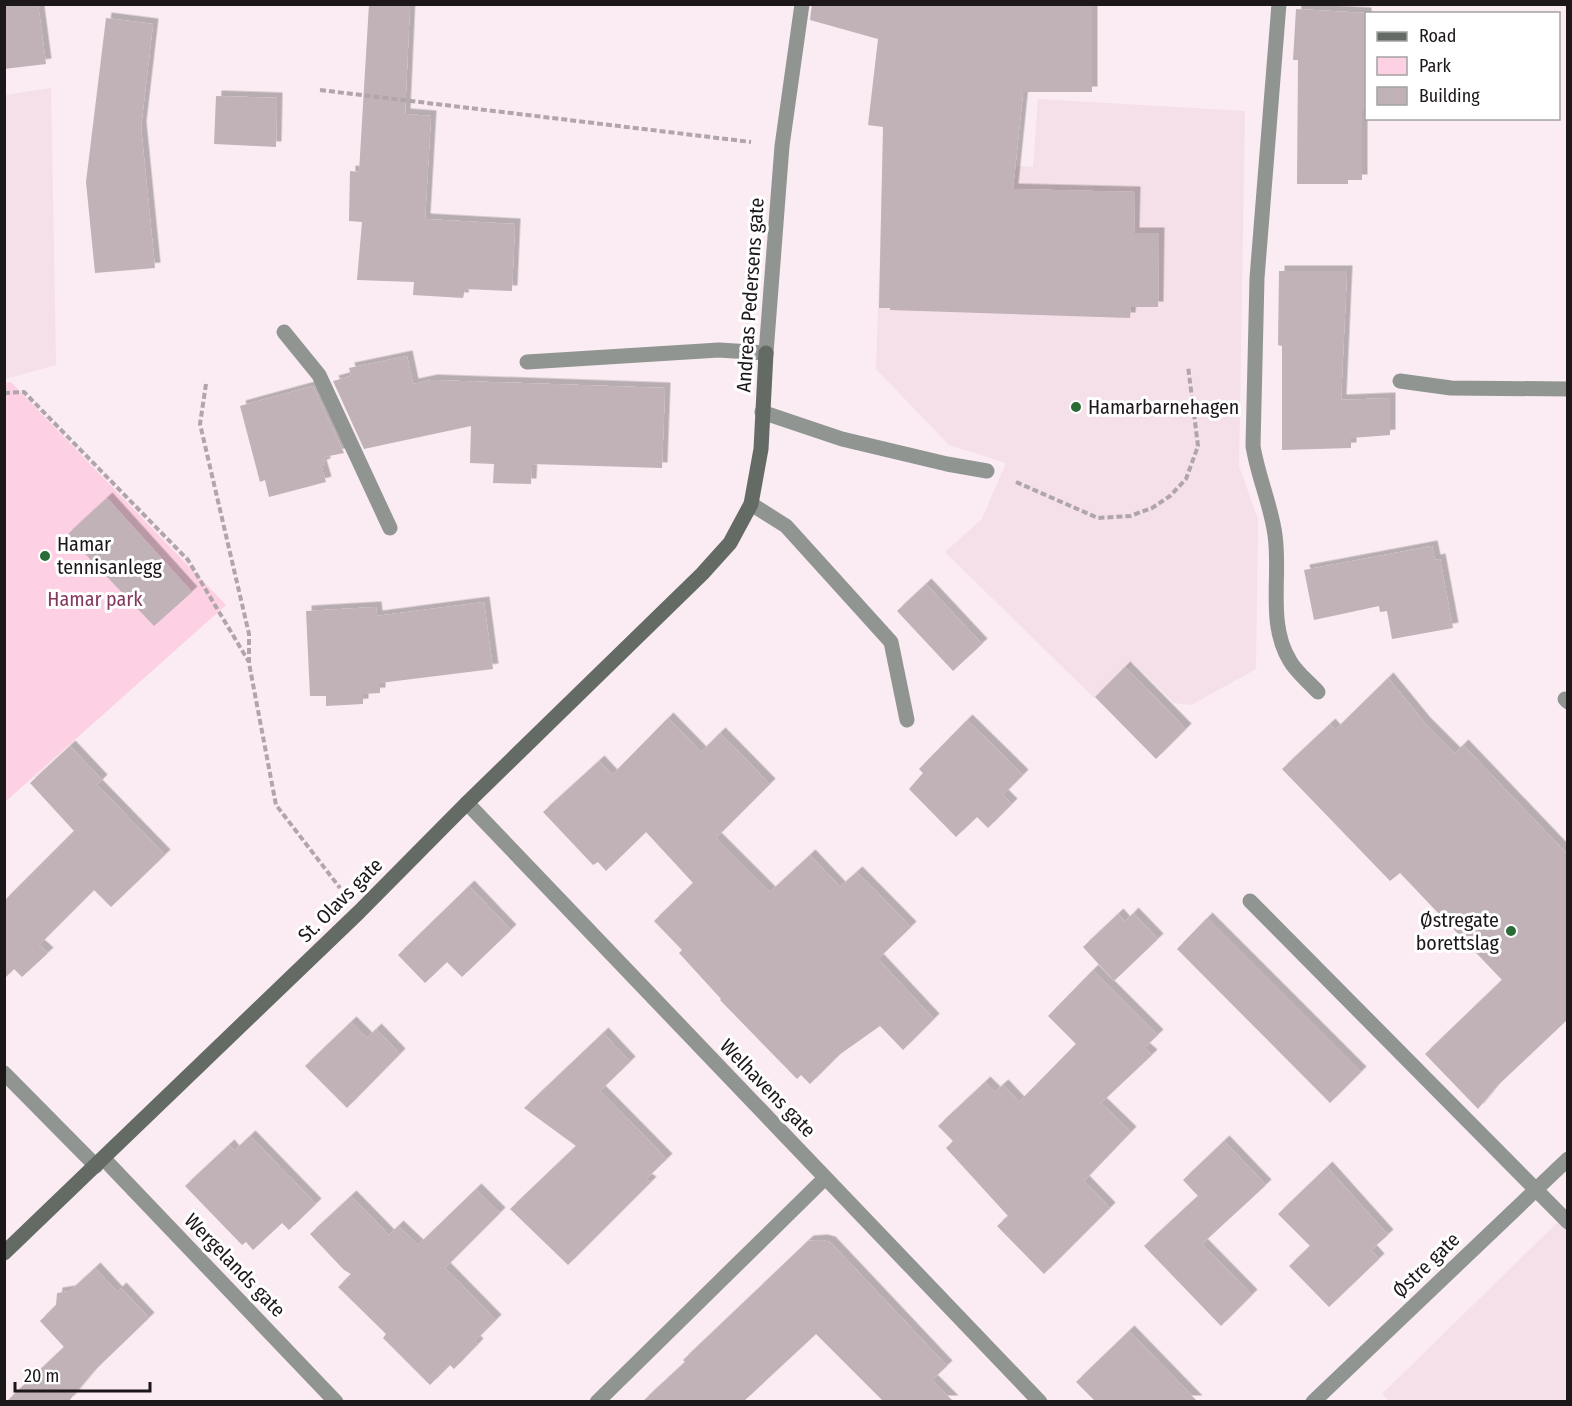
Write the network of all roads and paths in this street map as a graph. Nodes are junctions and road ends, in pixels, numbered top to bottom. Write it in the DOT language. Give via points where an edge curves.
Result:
graph roads {
  1 [pos="802,4"];
  2 [pos="1279,4"];
  3 [pos="320,90"];
  4 [pos="782,146"];
  5 [pos="284,332"];
  6 [pos="766,353"];
  7 [pos="527,362"];
  8 [pos="1188,366"];
  9 [pos="1400,381"];
  10 [pos="206,384"];
  11 [pos="1568,389"];
  12 [pos="4,393"];
  13 [pos="762,412"];
  14 [pos="987,471"];
  15 [pos="751,504"];
  16 [pos="390,528"];
  17 [pos="702,574"];
  18 [pos="249,663"];
  19 [pos="1318,692"];
  20 [pos="907,720"];
  21 [pos="467,803"];
  22 [pos="1250,902"];
  23 [pos="359,912"];
  24 [pos="4,1073"];
  25 [pos="1568,1159"];
  26 [pos="100,1162"];
  27 [pos="825,1178"];
  28 [pos="1536,1190"];
  29 [pos="1568,1222"];
  30 [pos="4,1253"];
  31 [pos="336,1401"];
  32 [pos="597,1401"];
  33 [pos="1040,1401"];
  34 [pos="1313,1401"];
  1 -- 4 [label="street, Andreas Pedersens gate"];
  2 -- 19 [label="street" via="1257,278 1253,447 1272,515 1278,630 1290,662"];
  3 -- 4 [label="path"];
  4 -- 6 [label="street, Andreas Pedersens gate"];
  5 -- 16 [label="street" via="319,375"];
  6 -- 7 [label="street" via="719,350"];
  6 -- 13 [label="main road, Andreas Pedersens gate"];
  8 -- 14 [label="path" via="1197,446 1186,479 1152,508 1130,516 1098,518"];
  9 -- 11 [label="street" via="1451,388"];
  10 -- 18 [label="path" via="200,424 249,634"];
  12 -- 18 [label="path" via="24,392 188,560"];
  13 -- 14 [label="street" via="842,439"];
  13 -- 15 [label="main road, Andreas Pedersens gate" via="761,449"];
  15 -- 17 [label="main road, Andreas Pedersens gate" via="730,543"];
  15 -- 20 [label="street" via="786,526 891,642"];
  17 -- 21 [label="main road, St. Olavs gate"];
  18 -- 23 [label="path" via="276,805"];
  21 -- 23 [label="main road, St. Olavs gate"];
  21 -- 27 [label="street, Welhavens gate"];
  22 -- 28 [label="street"];
  23 -- 26 [label="main road, St. Olavs gate"];
  24 -- 26 [label="street, Wergelands gate"];
  25 -- 28 [label="street, Østre gate"];
  26 -- 30 [label="main road, St. Olavs gate"];
  26 -- 31 [label="street, Wergelands gate"];
  27 -- 32 [label="street"];
  27 -- 33 [label="street, Welhavens gate"];
  28 -- 29 [label="street"];
  28 -- 34 [label="street, Østre gate"];
}
